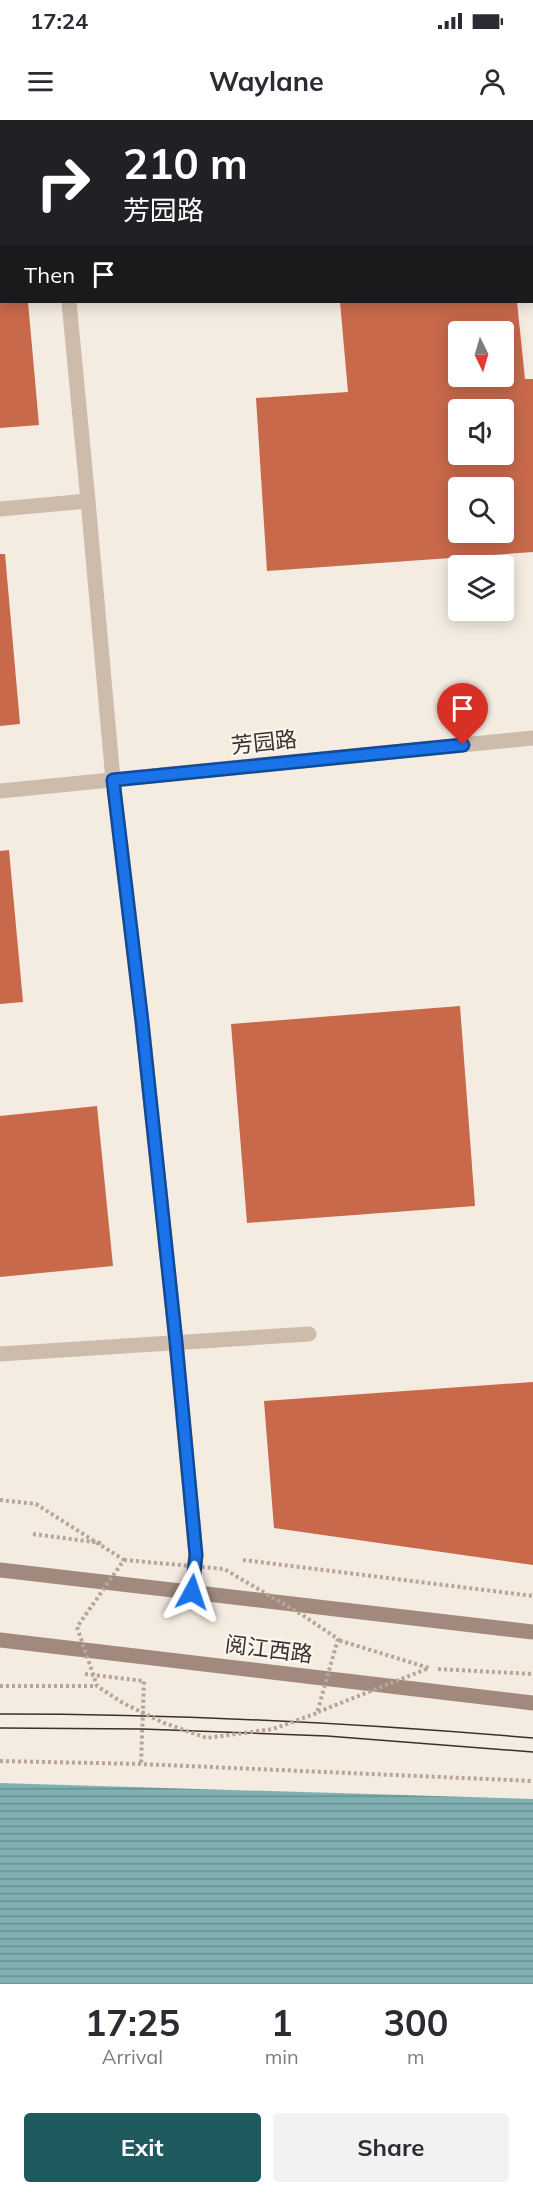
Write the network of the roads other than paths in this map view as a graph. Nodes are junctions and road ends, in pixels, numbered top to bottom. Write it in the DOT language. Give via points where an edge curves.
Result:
graph roads {
  1 [pos="69,303"];
  2 [pos="88,501"];
  3 [pos="0,509"];
  4 [pos="533,738"];
  5 [pos="113,780"];
  6 [pos="0,791"];
  7 [pos="309,1335"];
  8 [pos="176,1342"];
  9 [pos="0,1354"];
  10 [pos="0,1570"];
  11 [pos="192,1592"];
  12 [pos="533,1632"];
  13 [pos="0,1640"];
  14 [pos="533,1703"];
  1 -- 2 [label="street"];
  2 -- 3 [label="street"];
  2 -- 5 [label="street"];
  4 -- 5 [label="street, 芳园路"];
  5 -- 6 [label="street, 芳园路"];
  5 -- 8 [label="street"];
  7 -- 8 [label="street"];
  8 -- 9 [label="street"];
  8 -- 11 [label="street" via="196,1555"];
  10 -- 11 [label="main road"];
  11 -- 12 [label="main road"];
  13 -- 14 [label="main road, 阅江西路"];
}
